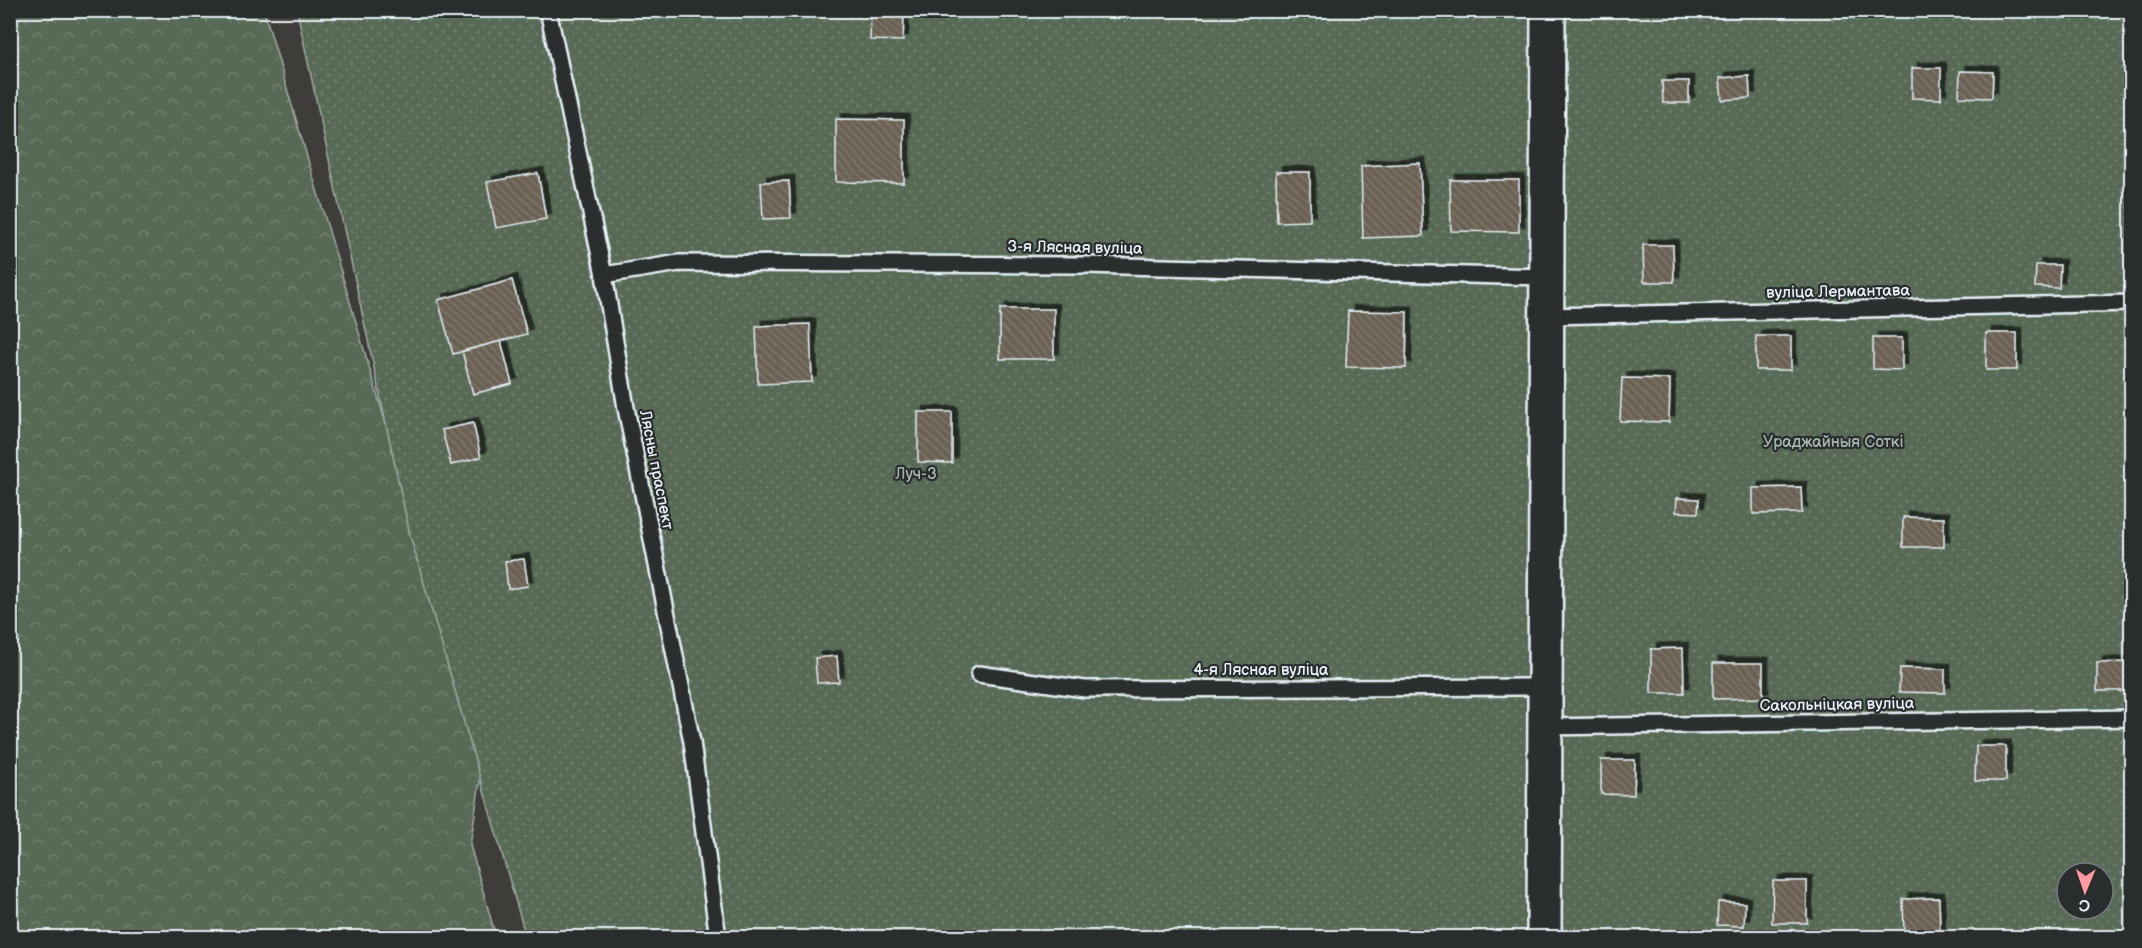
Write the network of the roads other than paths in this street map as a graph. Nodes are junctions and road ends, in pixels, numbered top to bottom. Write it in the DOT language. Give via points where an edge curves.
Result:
graph roads {
  1 [pos="548,10"];
  2 [pos="1548,10"];
  3 [pos="604,275"];
  4 [pos="1547,277"];
  5 [pos="2132,303"];
  6 [pos="1546,316"];
  7 [pos="979,674"];
  8 [pos="1545,687"];
  9 [pos="2132,718"];
  10 [pos="1543,728"];
  11 [pos="718,938"];
  12 [pos="1544,938"];
  1 -- 3 [label="lane, Лясны праспект"];
  2 -- 4 [label="street"];
  3 -- 4 [label="lane, 3-я Лясная вуліца" via="679,263 1085,265"];
  3 -- 11 [label="lane, Лясны праспект" via="692,742"];
  4 -- 6 [label="street"];
  5 -- 6 [label="lane, вуліца Лермантава"];
  6 -- 8 [label="street"];
  7 -- 8 [label="lane, 4-я Лясная вуліца" via="1085,689"];
  8 -- 10 [label="street"];
  9 -- 10 [label="lane, Сакольніцкая вуліца"];
  10 -- 12 [label="street"];
}
